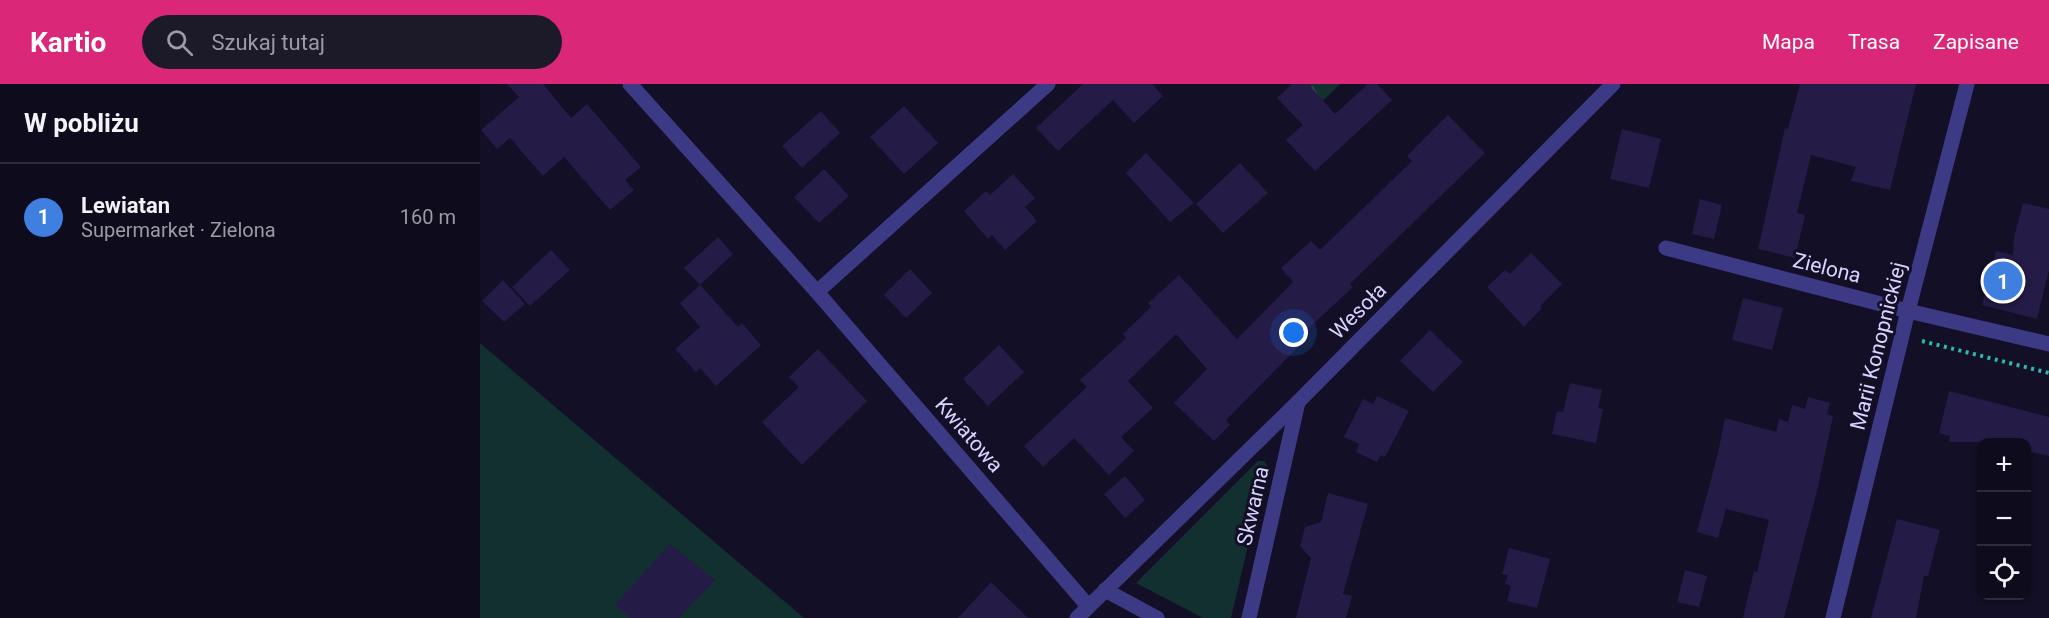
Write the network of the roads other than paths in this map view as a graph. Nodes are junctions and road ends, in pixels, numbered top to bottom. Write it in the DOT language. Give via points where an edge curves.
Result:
graph roads {
  1 [pos="630,84"];
  2 [pos="1048,84"];
  3 [pos="1613,84"];
  4 [pos="1966,84"];
  5 [pos="1666,249"];
  6 [pos="818,292"];
  7 [pos="1908,311"];
  8 [pos="2049,344"];
  9 [pos="1298,402"];
  10 [pos="1105,590"];
  11 [pos="1088,606"];
  12 [pos="1077,618"];
  13 [pos="1157,618"];
  14 [pos="1249,618"];
  15 [pos="1833,618"];
  1 -- 6 [label="street, Kwiatowa"];
  2 -- 6 [label="street"];
  3 -- 9 [label="street, Wesoła"];
  4 -- 7 [label="street, Marii Konopnickiej"];
  5 -- 7 [label="street, Zielona"];
  6 -- 11 [label="street, Kwiatowa"];
  7 -- 8 [label="street, Zielona"];
  7 -- 15 [label="street, Marii Konopnickiej"];
  9 -- 10 [label="street, Wesoła"];
  9 -- 14 [label="street, Skwarna"];
  10 -- 11 [label="street, Wesoła"];
  10 -- 13 [label="street"];
  11 -- 12 [label="street, Wesoła"];
}
